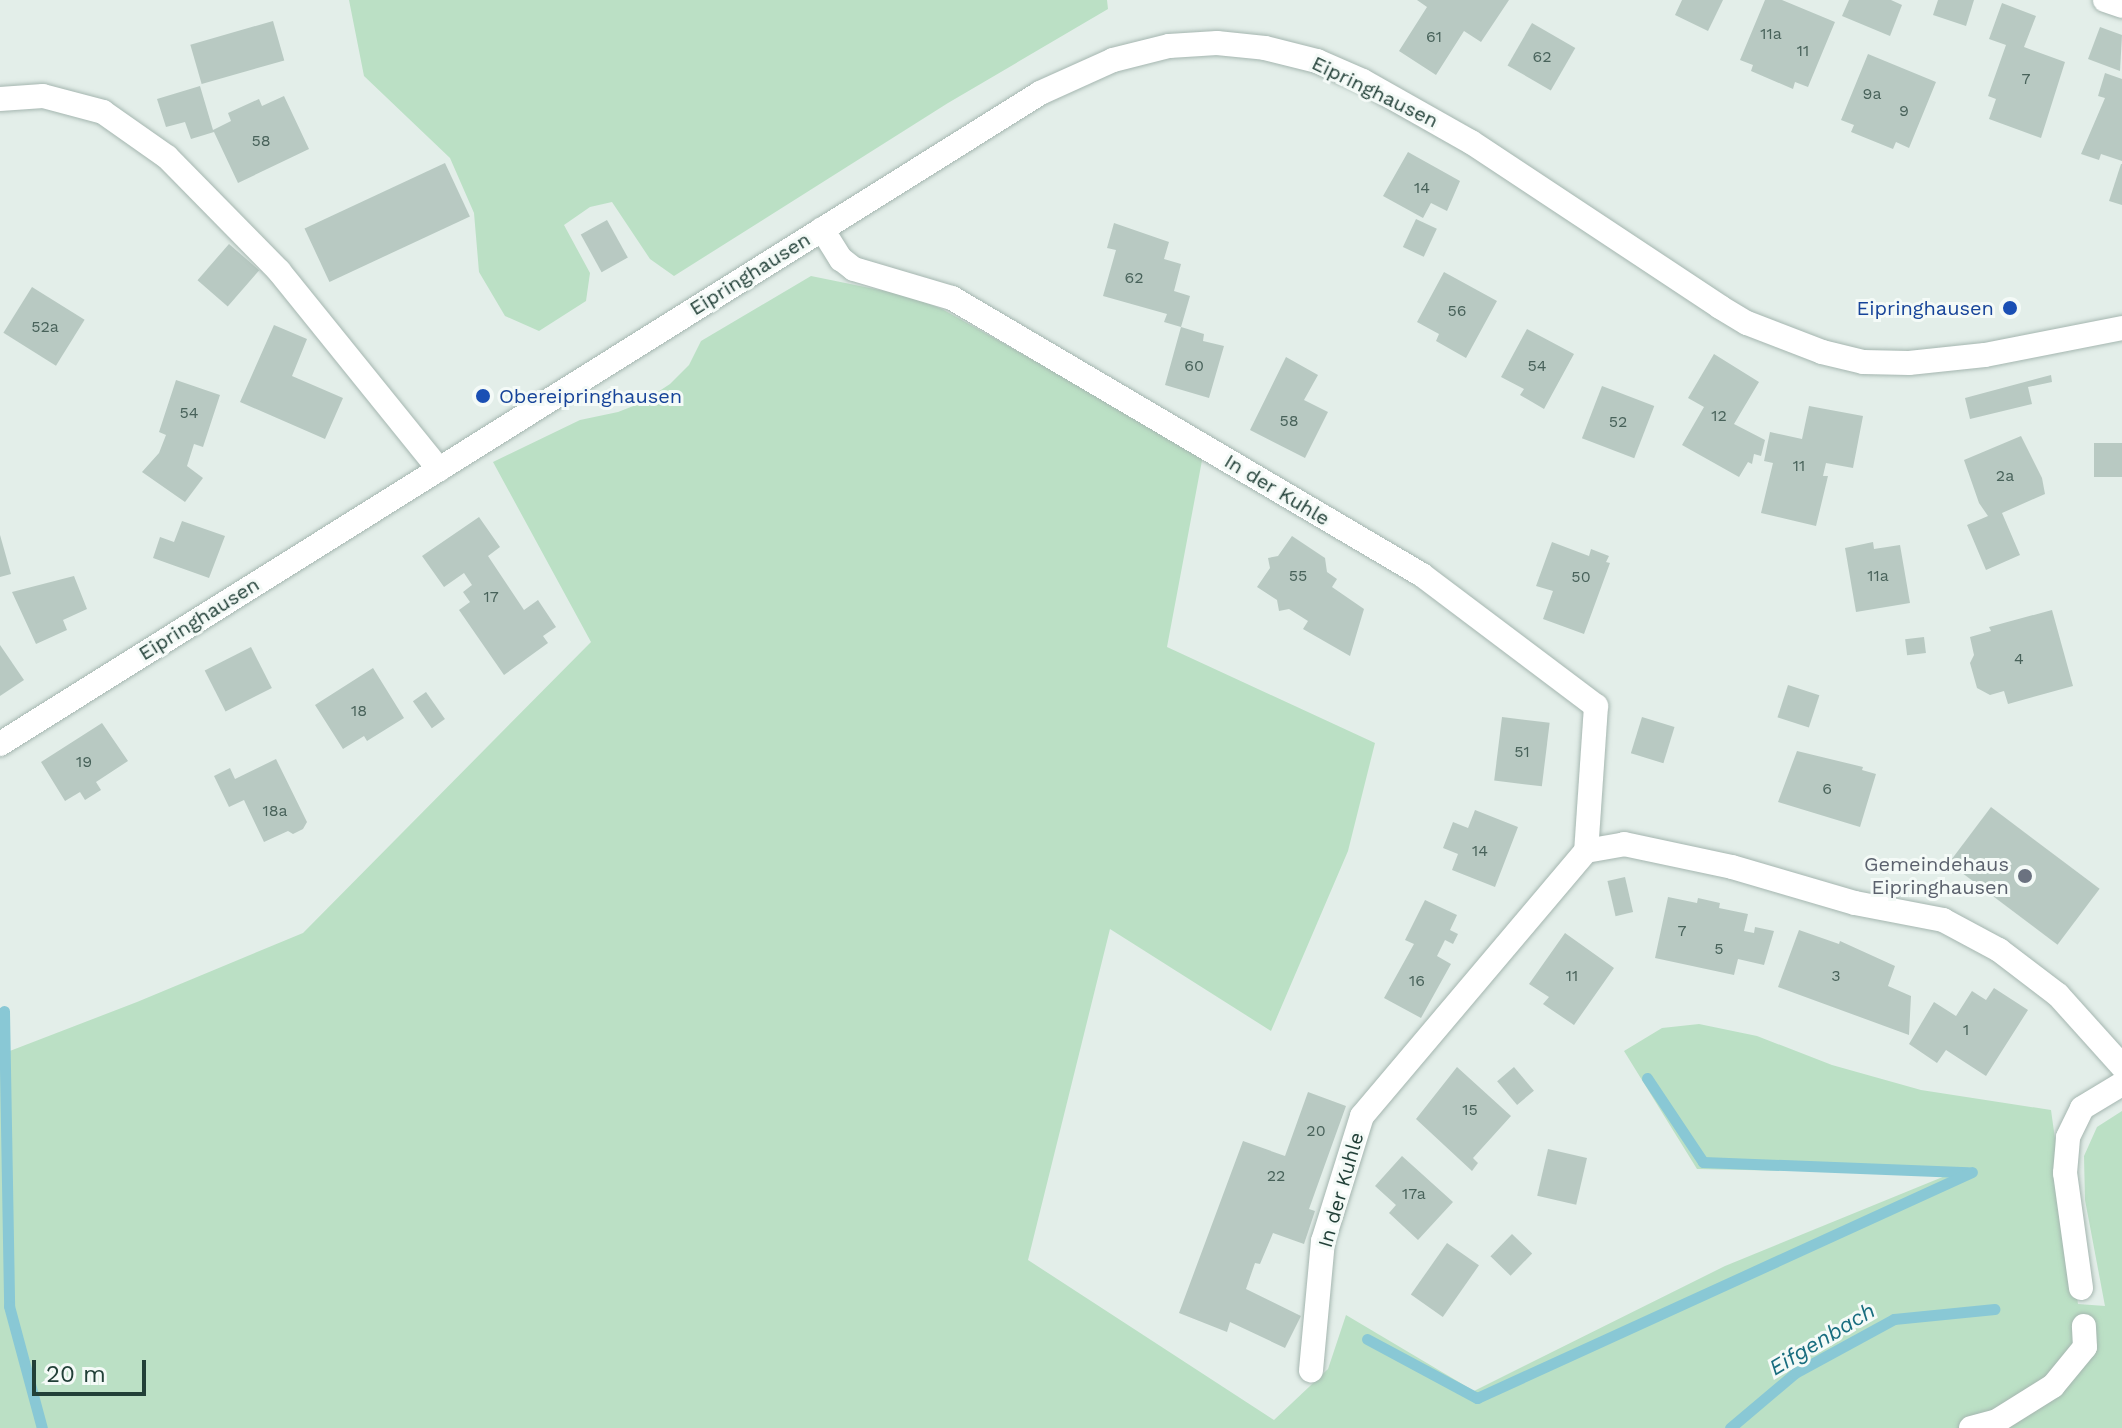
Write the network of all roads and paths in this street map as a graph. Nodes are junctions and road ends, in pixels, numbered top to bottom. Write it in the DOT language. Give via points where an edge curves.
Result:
graph roads {
  1 [pos="2105,0"];
  2 [pos="2122,6"];
  3 [pos="0,99"];
  4 [pos="822,229"];
  5 [pos="2122,328"];
  6 [pos="439,469"];
  7 [pos="0,744"];
  8 [pos="1586,851"];
  9 [pos="2122,1066"];
  10 [pos="2122,1084"];
  11 [pos="2081,1288"];
  12 [pos="2084,1326"];
  13 [pos="1311,1370"];
  14 [pos="1971,1428"];
  1 -- 2 [label="street"];
  3 -- 6 [label="street" via="29,95 84,106 122,123 155,147 279,271"];
  4 -- 5 [label="street, Eipringhausen" via="1062,81 1142,52 1217,43 1290,53 1363,81 1483,149 1747,323 1822,352 1863,362 1909,363 1985,355"];
  4 -- 6 [label="street, Eipringhausen"];
  4 -- 8 [label="street, In der Kuhle" via="854,269 952,298 1422,575 1596,706"];
  6 -- 7 [label="street, Eipringhausen"];
  8 -- 9 [label="street" via="1624,844 1943,920 1999,950 2058,995"];
  8 -- 13 [label="street, In der Kuhle" via="1362,1116 1323,1241"];
  10 -- 11 [label="street" via="2082,1108 2068,1137 2065,1173"];
  12 -- 14 [label="street" via="2085,1347 2053,1386 1997,1421"];
}
